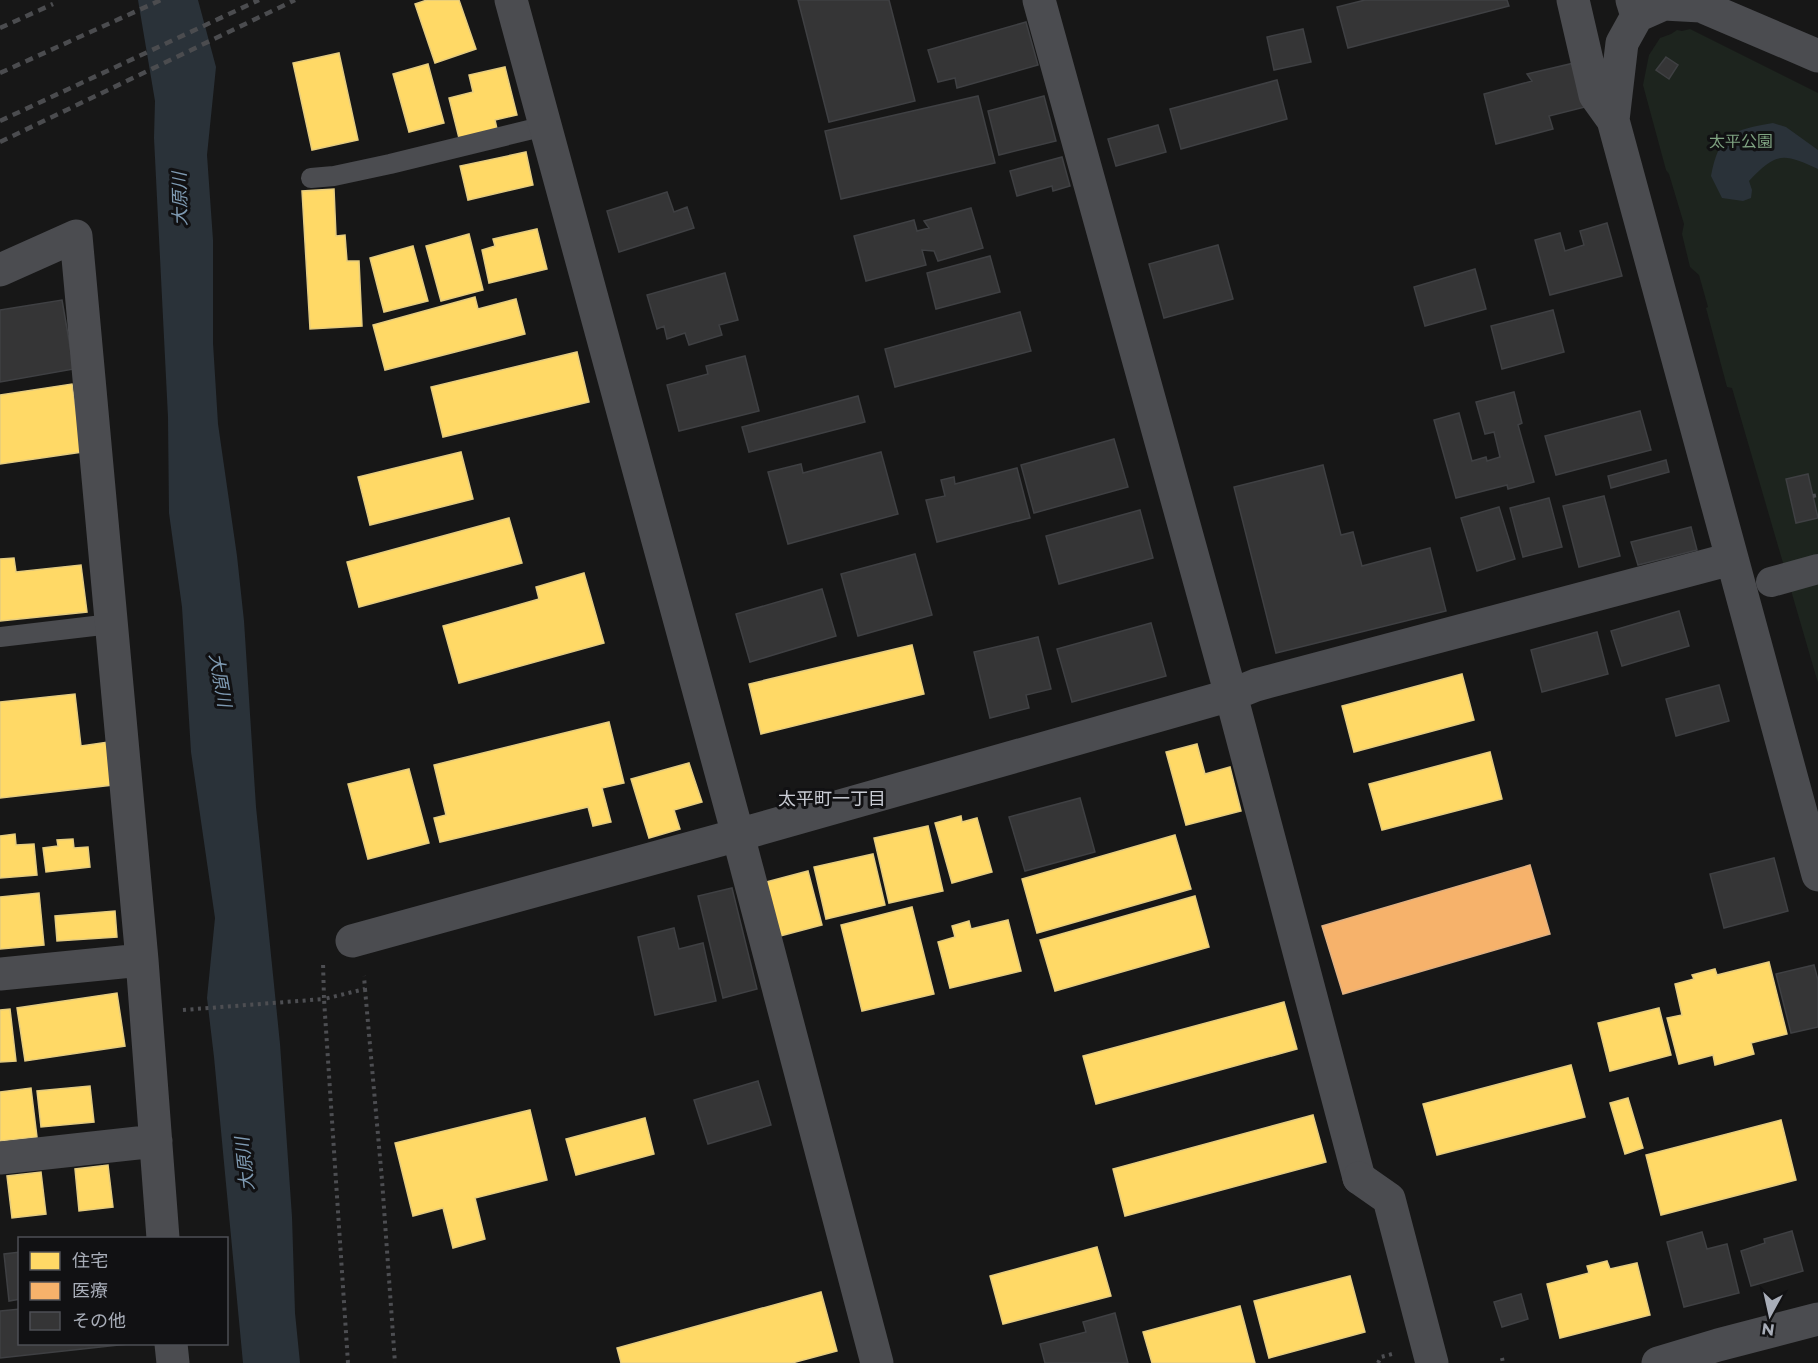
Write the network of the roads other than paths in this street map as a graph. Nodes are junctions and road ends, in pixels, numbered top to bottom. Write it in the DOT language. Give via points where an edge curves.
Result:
graph roads {
  1 [pos="511,0"];
  2 [pos="1040,0"];
  3 [pos="1573,0"];
  4 [pos="1693,3"];
  5 [pos="1634,8"];
  6 [pos="1818,56"];
  7 [pos="1613,120"];
  8 [pos="545,126"];
  9 [pos="311,178"];
  10 [pos="0,270"];
  11 [pos="1731,558"];
  12 [pos="1818,569"];
  13 [pos="1771,582"];
  14 [pos="111,624"];
  15 [pos="0,637"];
  16 [pos="1231,695"];
  17 [pos="738,835"];
  18 [pos="1818,875"];
  19 [pos="357,955"];
  20 [pos="142,960"];
  21 [pos="0,974"];
  22 [pos="156,1141"];
  23 [pos="0,1158"];
  24 [pos="163,1237"];
  25 [pos="1818,1319"];
  26 [pos="171,1345"];
  27 [pos="173,1363"];
  28 [pos="877,1363"];
  29 [pos="1432,1363"];
  30 [pos="1658,1363"];
  1 -- 8 [label="street"];
  2 -- 16 [label="street"];
  3 -- 7 [label="street" via="1595,95"];
  4 -- 5 [label="street"];
  4 -- 6 [label="street"];
  5 -- 7 [label="street" via="1622,43"];
  7 -- 11 [label="street"];
  8 -- 9 [label="lane" via="390,164"];
  8 -- 17 [label="street"];
  10 -- 14 [label="street" via="76,236"];
  11 -- 16 [label="street" via="1256,685"];
  11 -- 18 [label="street"];
  12 -- 13 [label="street"];
  14 -- 15 [label="lane"];
  14 -- 20 [label="street"];
  16 -- 17 [label="street"];
  16 -- 29 [label="street" via="1359,1178 1389,1198"];
  17 -- 19 [label="street"];
  17 -- 28 [label="street"];
  20 -- 21 [label="street"];
  20 -- 22 [label="street"];
  22 -- 23 [label="street"];
  22 -- 24 [label="street"];
  25 -- 30 [label="street"];
  26 -- 27 [label="street"];
}
